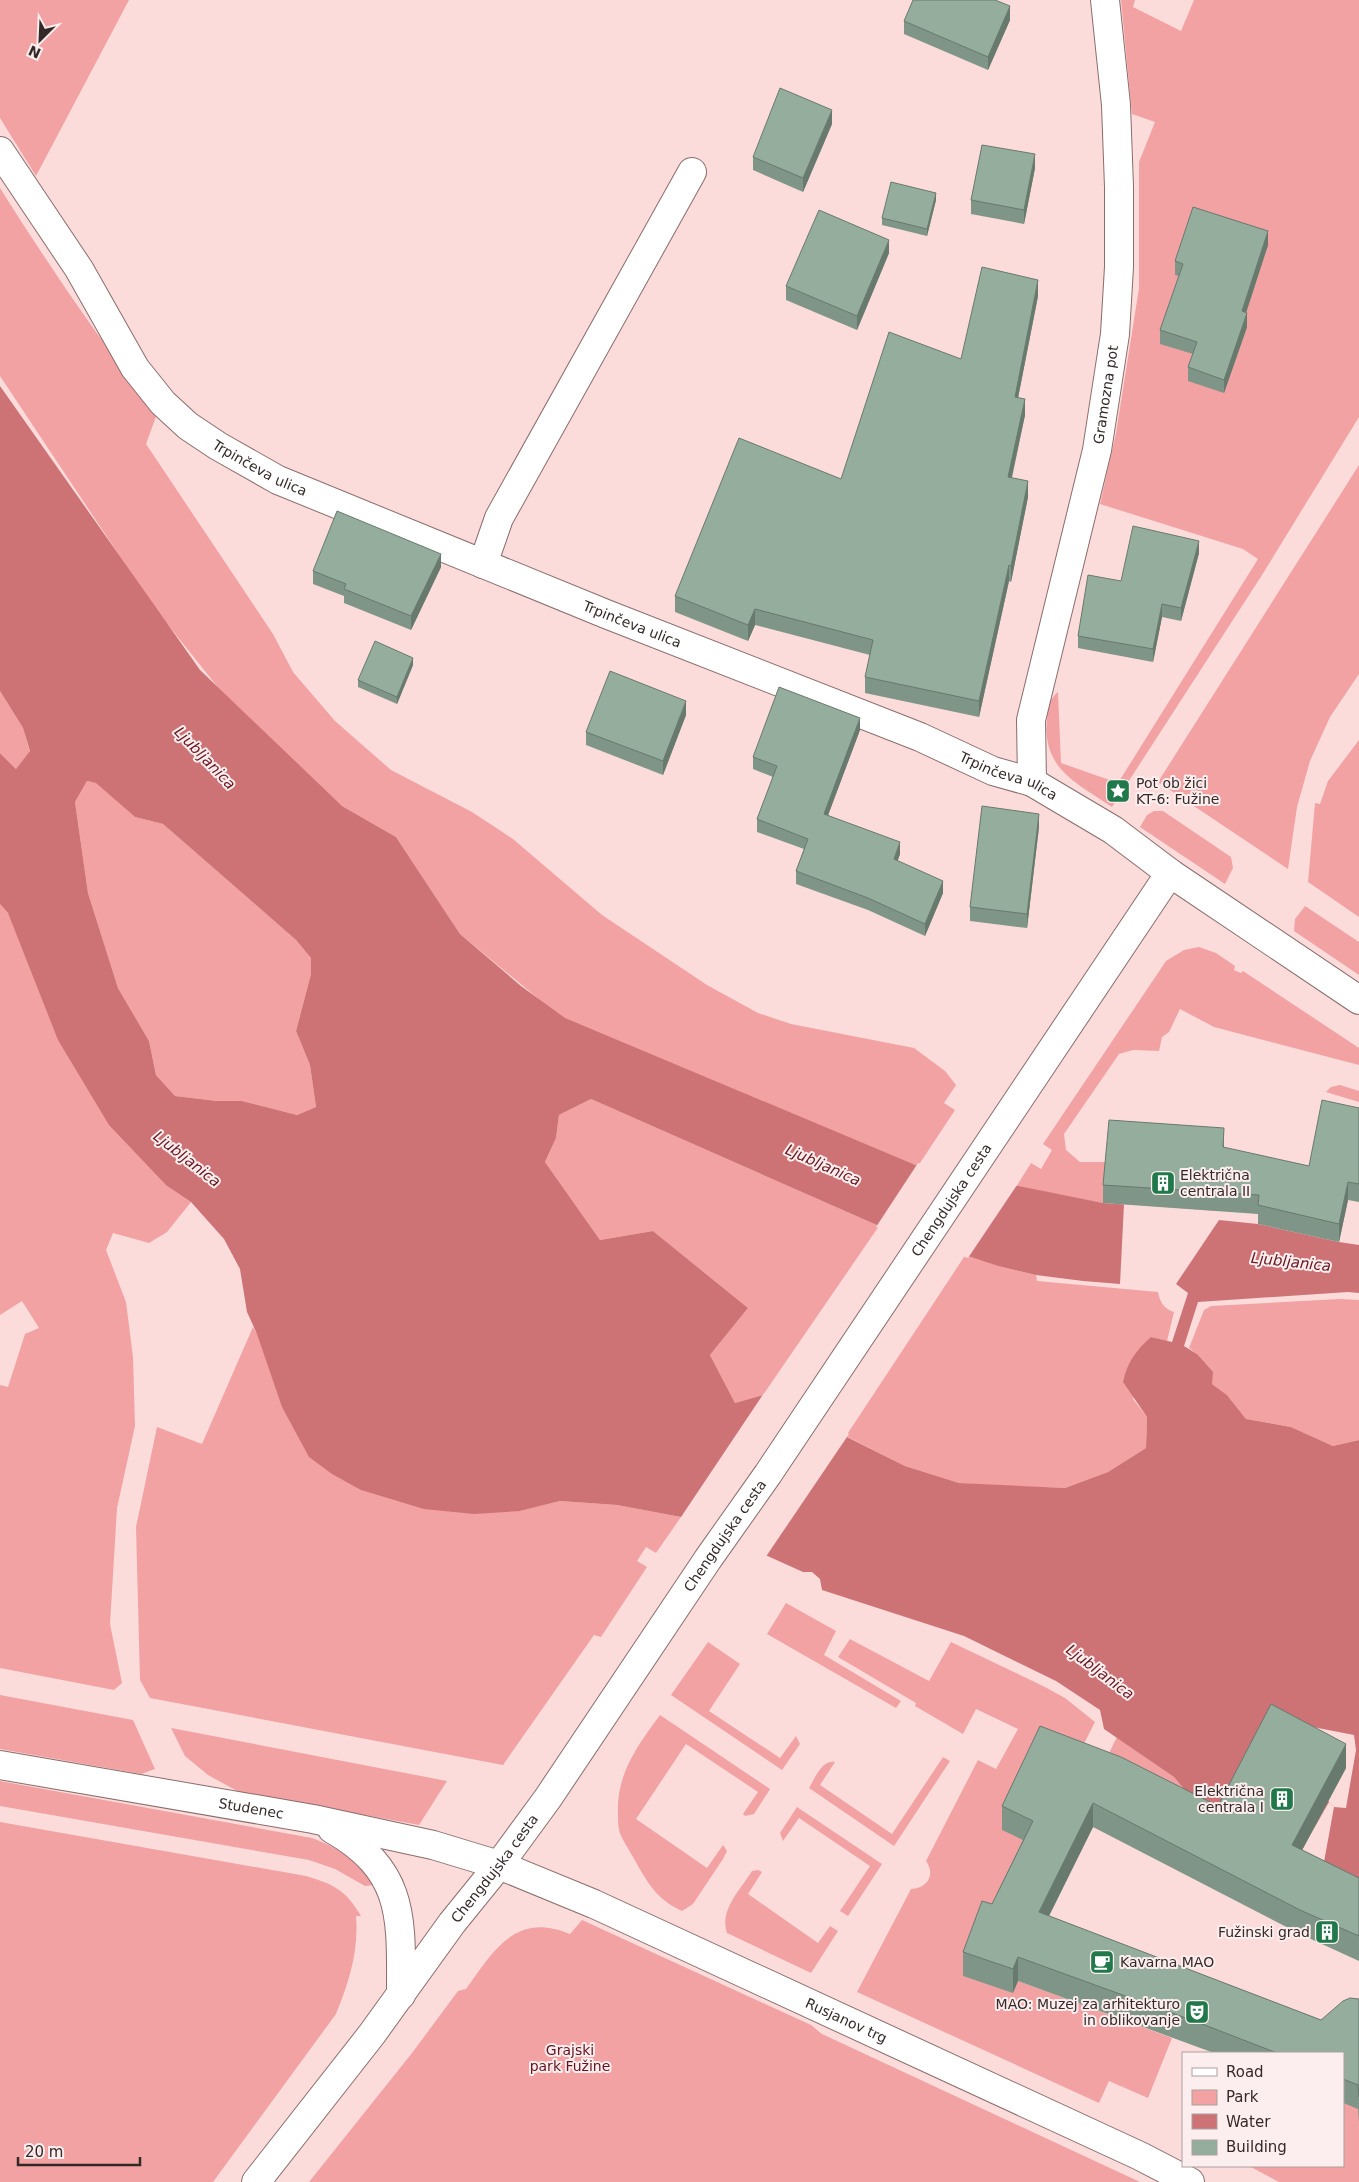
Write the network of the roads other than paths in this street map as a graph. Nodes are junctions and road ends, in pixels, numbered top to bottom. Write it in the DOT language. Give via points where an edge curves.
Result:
graph roads {
  1 [pos="1105,0"];
  2 [pos="0,151"];
  3 [pos="692,172"];
  4 [pos="483,564"];
  5 [pos="1032,782"];
  6 [pos="1170,873"];
  7 [pos="1359,1000"];
  8 [pos="0,1765"];
  9 [pos="313,1819"];
  10 [pos="499,1865"];
  11 [pos="401,1995"];
  12 [pos="256,2182"];
  13 [pos="1190,2182"];
  1 -- 5 [label="street, Gramozna pot" via="1116,105 1119,187 1115,334 1097,450 1031,720"];
  2 -- 4 [label="street, Trpinčeva ulica" via="79,270 135,368 163,403 188,426 278,480"];
  3 -- 4 [label="street" via="499,518"];
  4 -- 5 [label="street, Trpinčeva ulica" via="920,737 993,771"];
  5 -- 6 [label="street, Trpinčeva ulica" via="1113,830"];
  6 -- 7 [label="street, Trpinčeva ulica"];
  6 -- 10 [label="street, Chengdujska cesta" via="768,1474"];
  8 -- 9 [label="street, Studenec"];
  9 -- 10 [label="street, Studenec" via="433,1845"];
  9 -- 11 [label="street" via="365,1852 388,1880 400,1921"];
  10 -- 11 [label="street, Chengdujska cesta" via="452,1923"];
  10 -- 13 [label="street, Rusjanov trg" via="621,1916"];
  11 -- 12 [label="street, Chengdujska cesta"];
}
